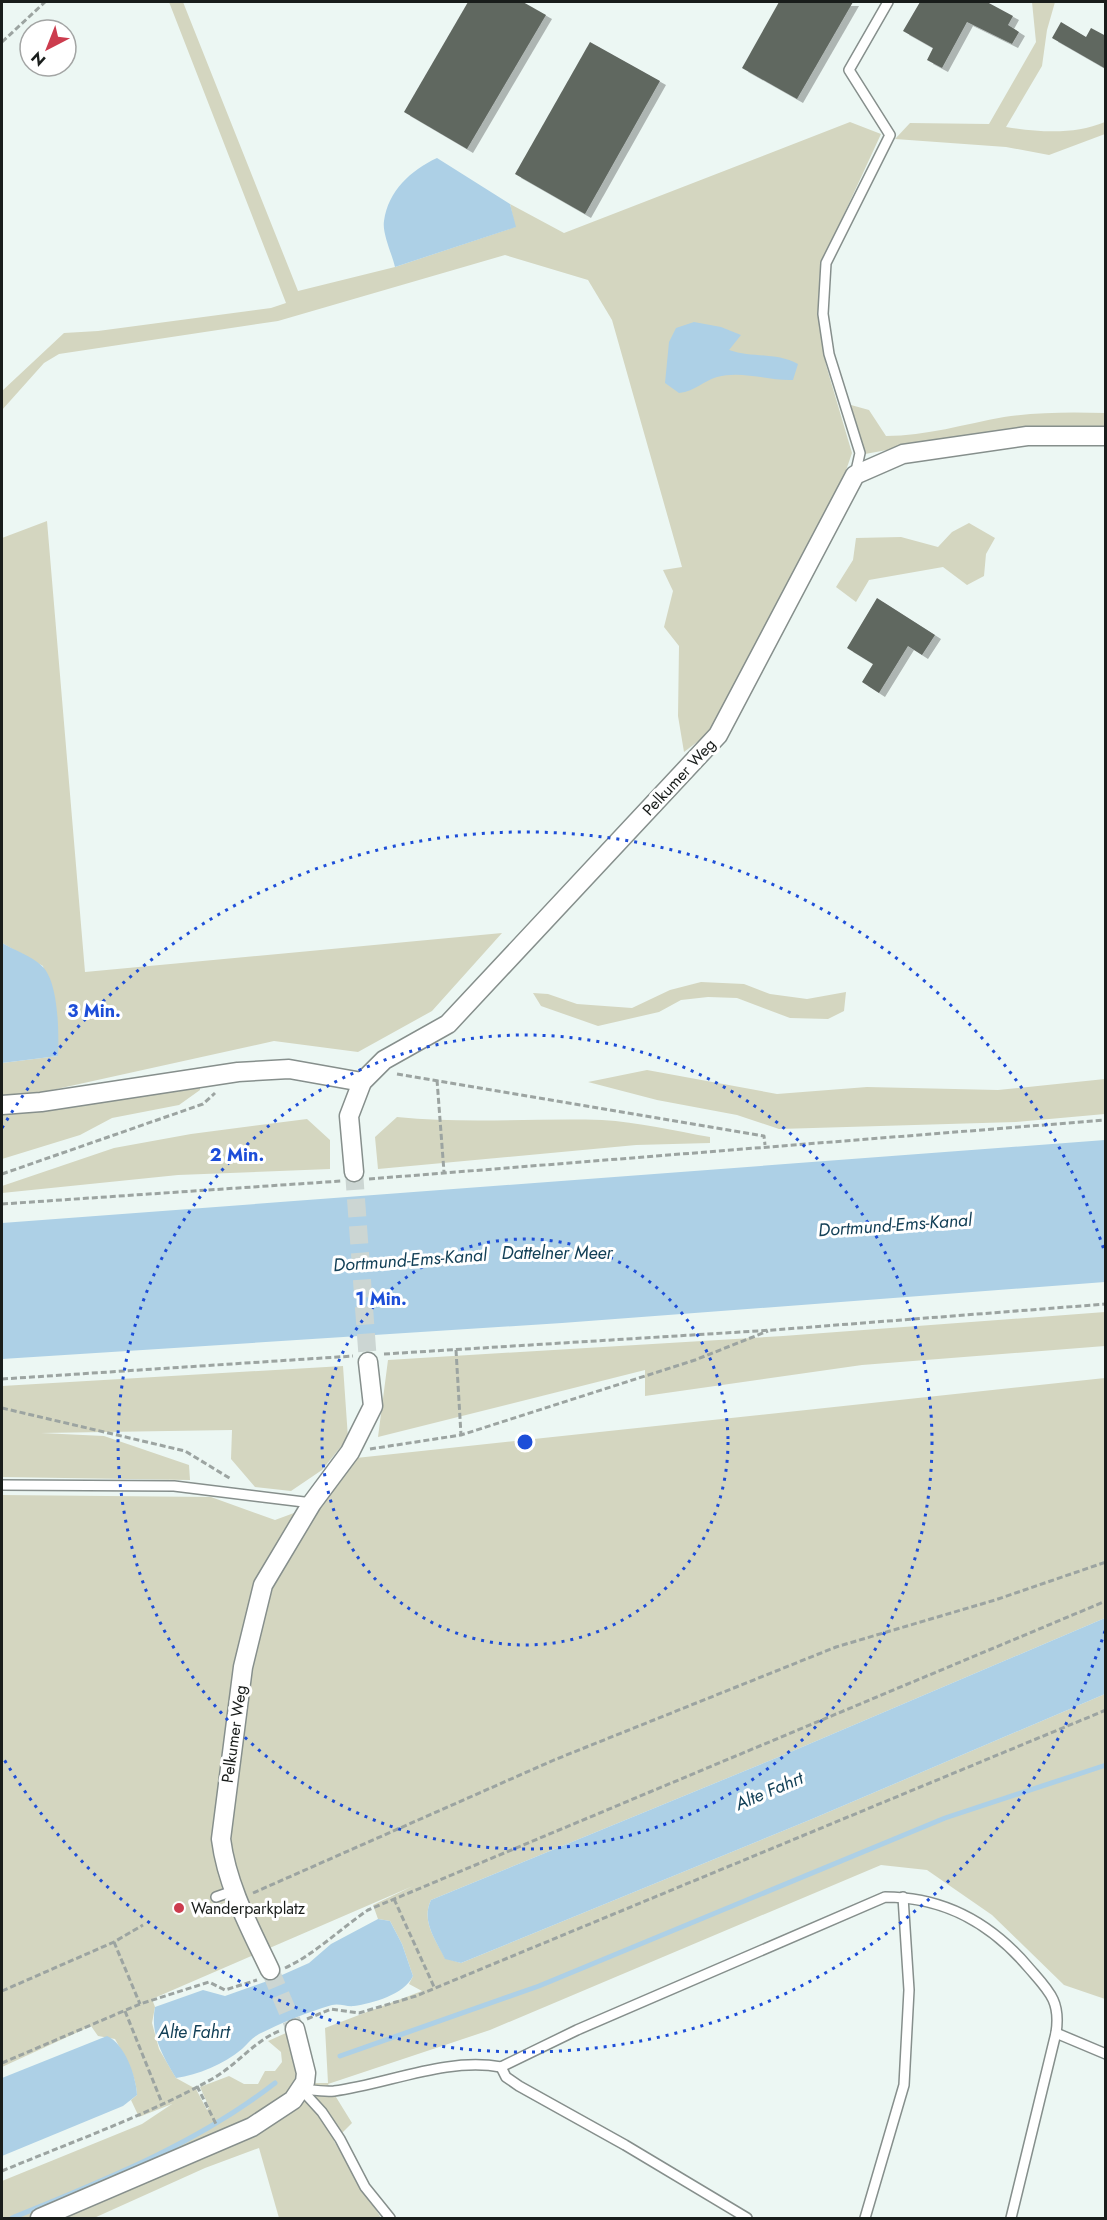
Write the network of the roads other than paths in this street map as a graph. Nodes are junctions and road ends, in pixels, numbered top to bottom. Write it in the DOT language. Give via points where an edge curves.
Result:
graph roads {
  1 [pos="888,2"];
  2 [pos="1106,436"];
  3 [pos="855,475"];
  4 [pos="362,1082"];
  5 [pos="2,1105"];
  6 [pos="356,1177"];
  7 [pos="367,1358"];
  8 [pos="2,1485"];
  9 [pos="312,1503"];
  10 [pos="236,1896"];
  11 [pos="903,1897"];
  12 [pos="216,1898"];
  13 [pos="271,1973"];
  14 [pos="296,2029"];
  15 [pos="1056,2033"];
  16 [pos="1106,2054"];
  17 [pos="501,2067"];
  18 [pos="301,2089"];
  19 [pos="40,2218"];
  20 [pos="390,2218"];
  21 [pos="747,2218"];
  22 [pos="865,2218"];
  23 [pos="1011,2218"];
  1 -- 3 [label="lane" via="849,70 890,135 826,263 825,273 823,314 829,354 860,453"];
  2 -- 3 [label="street" via="1026,436 903,454"];
  3 -- 4 [label="street, Pelkumer Weg" via="718,735 448,1024 384,1060"];
  4 -- 5 [label="street" via="289,1069 238,1072"];
  4 -- 6 [label="street, Pelkumer Weg" via="349,1116"];
  7 -- 9 [label="street, Pelkumer Weg" via="373,1406 350,1452"];
  8 -- 9 [label="lane" via="174,1486"];
  9 -- 10 [label="street, Pelkumer Weg" via="263,1585 243,1666 222,1821 224,1863"];
  10 -- 12 [label="lane"];
  10 -- 13 [label="street, Pelkumer Weg"];
  11 -- 15 [label="lane" via="936,1904 973,1919 1013,1949 1053,1995 1058,2018"];
  11 -- 17 [label="lane" via="874,1901"];
  11 -- 22 [label="lane" via="909,1990 904,2085"];
  14 -- 18 [label="street" via="305,2062"];
  15 -- 16 [label="lane"];
  15 -- 23 [label="lane"];
  17 -- 18 [label="lane" via="487,2064 449,2068 332,2091"];
  17 -- 21 [label="lane" via="506,2077 519,2086"];
  18 -- 19 [label="street" via="293,2100 252,2127"];
  18 -- 20 [label="lane" via="322,2112 365,2187"];
}
